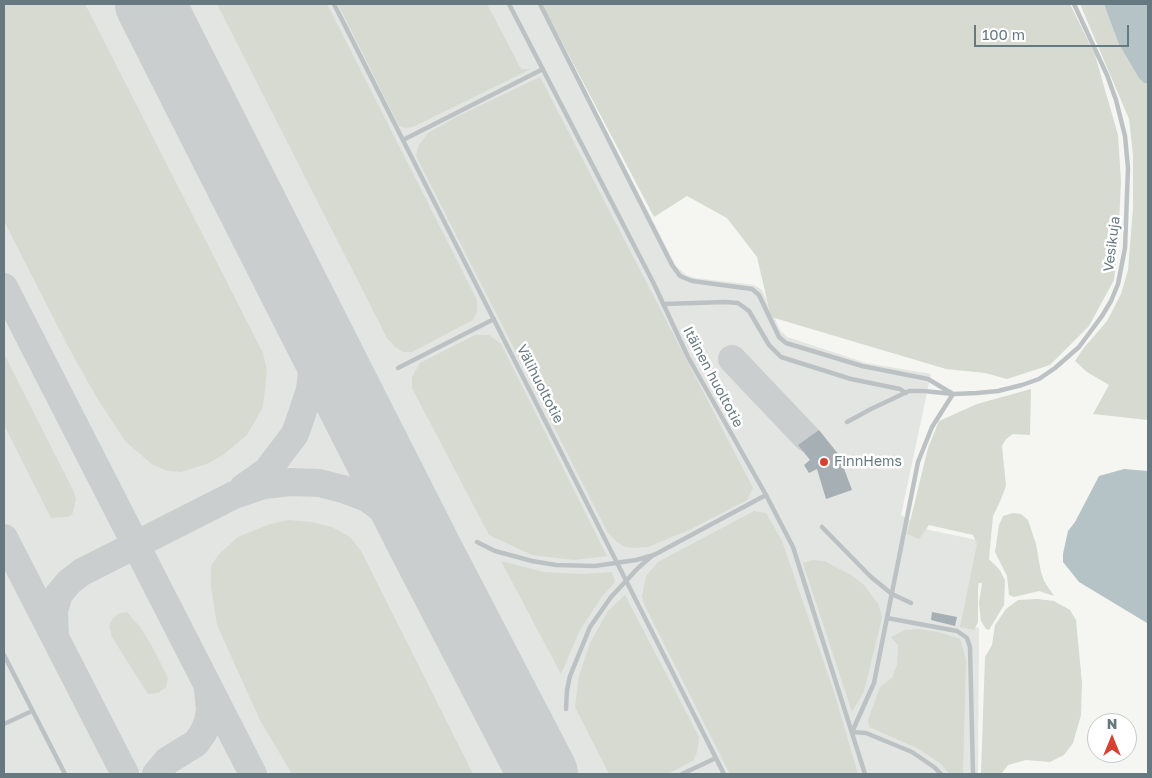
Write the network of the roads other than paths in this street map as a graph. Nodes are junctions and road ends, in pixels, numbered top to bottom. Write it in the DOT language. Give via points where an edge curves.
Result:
graph roads {
  1 [pos="334,4"];
  2 [pos="510,4"];
  3 [pos="540,4"];
  4 [pos="1074,4"];
  5 [pos="543,69"];
  6 [pos="403,140"];
  7 [pos="663,304"];
  8 [pos="494,319"];
  9 [pos="398,368"];
  10 [pos="906,393"];
  11 [pos="953,394"];
  12 [pos="847,422"];
  13 [pos="766,495"];
  14 [pos="822,527"];
  15 [pos="477,542"];
  16 [pos="654,555"];
  17 [pos="618,562"];
  18 [pos="626,580"];
  19 [pos="892,594"];
  20 [pos="911,603"];
  21 [pos="888,618"];
  22 [pos="4,655"];
  23 [pos="566,709"];
  24 [pos="32,710"];
  25 [pos="4,724"];
  26 [pos="852,732"];
  27 [pos="716,758"];
  28 [pos="65,774"];
  29 [pos="682,774"];
  30 [pos="724,774"];
  31 [pos="864,774"];
  32 [pos="940,774"];
  33 [pos="973,774"];
  1 -- 6 [label="lane, Välihuoltotie"];
  2 -- 5 [label="lane, Itäinen huoltotie"];
  3 -- 11 [label="lane" via="680,276 692,281 752,289 760,295 779,337 786,343 862,366 928,379"];
  4 -- 11 [label="lane, Vesikuja" via="1107,75 1123,122 1128,168 1127,220 1118,284 1088,336 1055,368 1022,385 998,391"];
  5 -- 6 [label="lane"];
  5 -- 7 [label="lane, Itäinen huoltotie"];
  6 -- 8 [label="lane, Välihuoltotie"];
  7 -- 10 [label="lane" via="738,303 749,311 769,345 781,357"];
  7 -- 13 [label="lane, Itäinen huoltotie" via="688,357"];
  8 -- 9 [label="lane"];
  8 -- 17 [label="lane, Välihuoltotie"];
  10 -- 11 [label="lane, Vesikuja"];
  10 -- 12 [label="lane"];
  11 -- 19 [label="lane" via="932,427 918,462"];
  13 -- 16 [label="lane"];
  13 -- 26 [label="lane, Itäinen huoltotie" via="793,547"];
  14 -- 19 [label="lane"];
  15 -- 17 [label="lane" via="494,551 556,565 595,566"];
  16 -- 17 [label="lane"];
  16 -- 18 [label="lane"];
  17 -- 18 [label="lane, Välihuoltotie"];
  18 -- 23 [label="lane" via="599,612 582,644 567,690"];
  18 -- 27 [label="lane, Välihuoltotie"];
  19 -- 20 [label="lane"];
  19 -- 21 [label="lane"];
  21 -- 26 [label="lane" via="874,683"];
  21 -- 33 [label="lane" via="957,631 967,638 970,647"];
  22 -- 24 [label="lane"];
  24 -- 25 [label="lane"];
  24 -- 28 [label="lane"];
  26 -- 31 [label="lane, Itäinen huoltotie"];
  26 -- 32 [label="lane" via="866,733 912,752"];
  27 -- 29 [label="lane"];
  27 -- 30 [label="lane, Välihuoltotie"];
}
